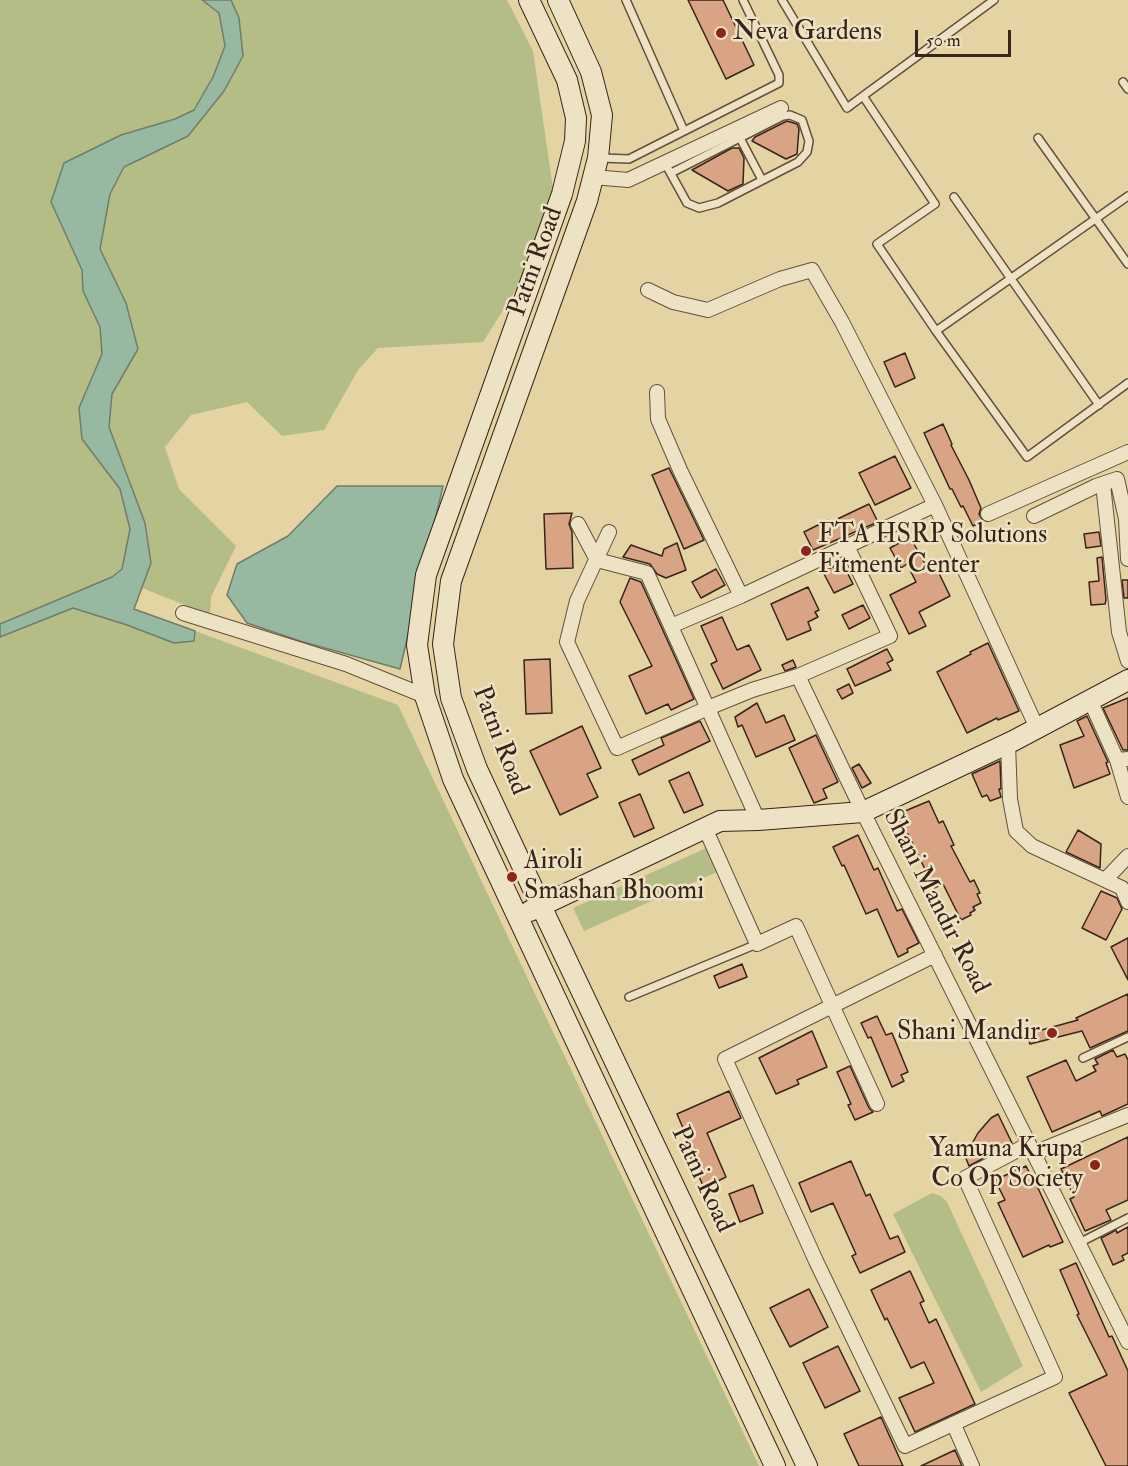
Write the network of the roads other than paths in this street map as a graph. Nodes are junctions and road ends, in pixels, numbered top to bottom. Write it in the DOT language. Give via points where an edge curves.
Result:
graph roads {
  1 [pos="529,0"];
  2 [pos="558,0"];
  3 [pos="627,0"];
  4 [pos="743,0"];
  5 [pos="782,0"];
  6 [pos="994,0"];
  7 [pos="1123,82"];
  8 [pos="1128,89"];
  9 [pos="863,96"];
  10 [pos="781,108"];
  11 [pos="763,122"];
  12 [pos="684,131"];
  13 [pos="740,138"];
  14 [pos="1038,138"];
  15 [pos="598,158"];
  16 [pos="668,168"];
  17 [pos="593,177"];
  18 [pos="762,180"];
  19 [pos="1128,196"];
  20 [pos="954,197"];
  21 [pos="1097,218"];
  22 [pos="1128,264"];
  23 [pos="1011,279"];
  24 [pos="648,290"];
  25 [pos="936,331"];
  26 [pos="1128,383"];
  27 [pos="657,392"];
  28 [pos="1099,405"];
  29 [pos="1128,452"];
  30 [pos="1103,484"];
  31 [pos="1124,485"];
  32 [pos="934,506"];
  33 [pos="988,514"];
  34 [pos="1034,516"];
  35 [pos="578,524"];
  36 [pos="609,532"];
  37 [pos="847,546"];
  38 [pos="1128,559"];
  39 [pos="597,560"];
  40 [pos="741,596"];
  41 [pos="183,613"];
  42 [pos="671,626"];
  43 [pos="1128,661"];
  44 [pos="798,676"];
  45 [pos="1128,680"];
  46 [pos="425,696"];
  47 [pos="1090,700"];
  48 [pos="708,708"];
  49 [pos="1037,728"];
  50 [pos="1008,743"];
  51 [pos="1122,759"];
  52 [pos="1128,797"];
  53 [pos="863,812"];
  54 [pos="758,820"];
  55 [pos="705,828"];
  56 [pos="1128,856"];
  57 [pos="1105,880"];
  58 [pos="1128,902"];
  59 [pos="541,906"];
  60 [pos="517,917"];
  61 [pos="757,944"];
  62 [pos="935,955"];
  63 [pos="629,997"];
  64 [pos="833,1006"];
  65 [pos="1128,1037"];
  66 [pos="1083,1058"];
  67 [pos="877,1104"];
  68 [pos="1128,1115"];
  69 [pos="1032,1149"];
  70 [pos="1128,1218"];
  71 [pos="1079,1243"];
  72 [pos="1128,1342"];
  73 [pos="954,1425"];
  74 [pos="775,1466"];
  75 [pos="807,1466"];
  76 [pos="972,1466"];
  1 -- 46 [label="main road, Patni Road" via="567,80 576,118 575,141 562,194 426,575 417,645"];
  2 -- 15 [label="main road, Patni Road" via="591,72 602,115"];
  3 -- 12 [label="lane"];
  4 -- 12 [label="lane" via="780,81"];
  5 -- 9 [label="lane" via="847,108"];
  6 -- 9 [label="lane"];
  7 -- 8 [label="lane"];
  9 -- 25 [label="lane" via="935,204 877,244"];
  10 -- 11 [label="street"];
  11 -- 13 [label="lane"];
  11 -- 16 [label="street"];
  11 -- 18 [label="lane" via="790,115 802,120 809,141 807,152 798,162"];
  12 -- 15 [label="lane" via="629,159"];
  13 -- 16 [label="lane"];
  13 -- 18 [label="lane"];
  14 -- 21 [label="lane"];
  15 -- 17 [label="main road, Patni Road"];
  16 -- 17 [label="street" via="628,180"];
  16 -- 18 [label="lane" via="687,203 699,208 718,203"];
  17 -- 59 [label="main road, Patni Road" via="452,581 443,644 452,698 477,769"];
  19 -- 21 [label="lane"];
  20 -- 23 [label="lane"];
  21 -- 22 [label="lane"];
  21 -- 23 [label="lane"];
  23 -- 25 [label="lane"];
  23 -- 28 [label="lane"];
  24 -- 32 [label="street" via="673,302 708,310 780,279 812,270"];
  25 -- 28 [label="lane" via="1027,457"];
  26 -- 28 [label="lane"];
  27 -- 40 [label="street" via="658,419"];
  29 -- 33 [label="street"];
  30 -- 31 [label="street" via="1117,479"];
  30 -- 34 [label="street"];
  30 -- 43 [label="street" via="1119,632"];
  31 -- 38 [label="street"];
  32 -- 37 [label="street"];
  32 -- 49 [label="street"];
  35 -- 39 [label="street"];
  36 -- 39 [label="street"];
  37 -- 40 [label="street"];
  37 -- 44 [label="street" via="890,636"];
  39 -- 42 [label="street" via="647,573"];
  39 -- 48 [label="street" via="577,600 567,642 617,748"];
  40 -- 42 [label="street"];
  41 -- 46 [label="street" via="346,663"];
  42 -- 48 [label="street"];
  44 -- 48 [label="street"];
  44 -- 53 [label="street, Shani Mandir Road"];
  45 -- 47 [label="main road"];
  46 -- 60 [label="main road, Patni Road" via="453,778"];
  47 -- 49 [label="main road"];
  47 -- 51 [label="street"];
  48 -- 54 [label="street"];
  49 -- 50 [label="main road"];
  50 -- 53 [label="main road"];
  50 -- 57 [label="street" via="1010,799 1016,831 1032,846"];
  51 -- 52 [label="street"];
  53 -- 54 [label="main road"];
  53 -- 62 [label="street, Shani Mandir Road"];
  54 -- 55 [label="main road" via="720,821"];
  55 -- 59 [label="main road"];
  55 -- 61 [label="street"];
  56 -- 57 [label="street"];
  57 -- 58 [label="street" via="1122,888"];
  59 -- 60 [label="main road"];
  59 -- 75 [label="main road, Patni Road"];
  60 -- 74 [label="main road, Patni Road"];
  61 -- 63 [label="lane"];
  61 -- 64 [label="street" via="796,926"];
  62 -- 64 [label="street"];
  62 -- 69 [label="street, Shani Mandir Road"];
  64 -- 67 [label="street"];
  64 -- 73 [label="street" via="725,1059 905,1446"];
  65 -- 66 [label="lane"];
  68 -- 69 [label="street"];
  69 -- 71 [label="street, Shani Mandir Road"];
  69 -- 73 [label="street" via="965,1178 1055,1377"];
  70 -- 71 [label="lane"];
  71 -- 72 [label="street, Shani Mandir Road"];
  73 -- 76 [label="street"];
}
